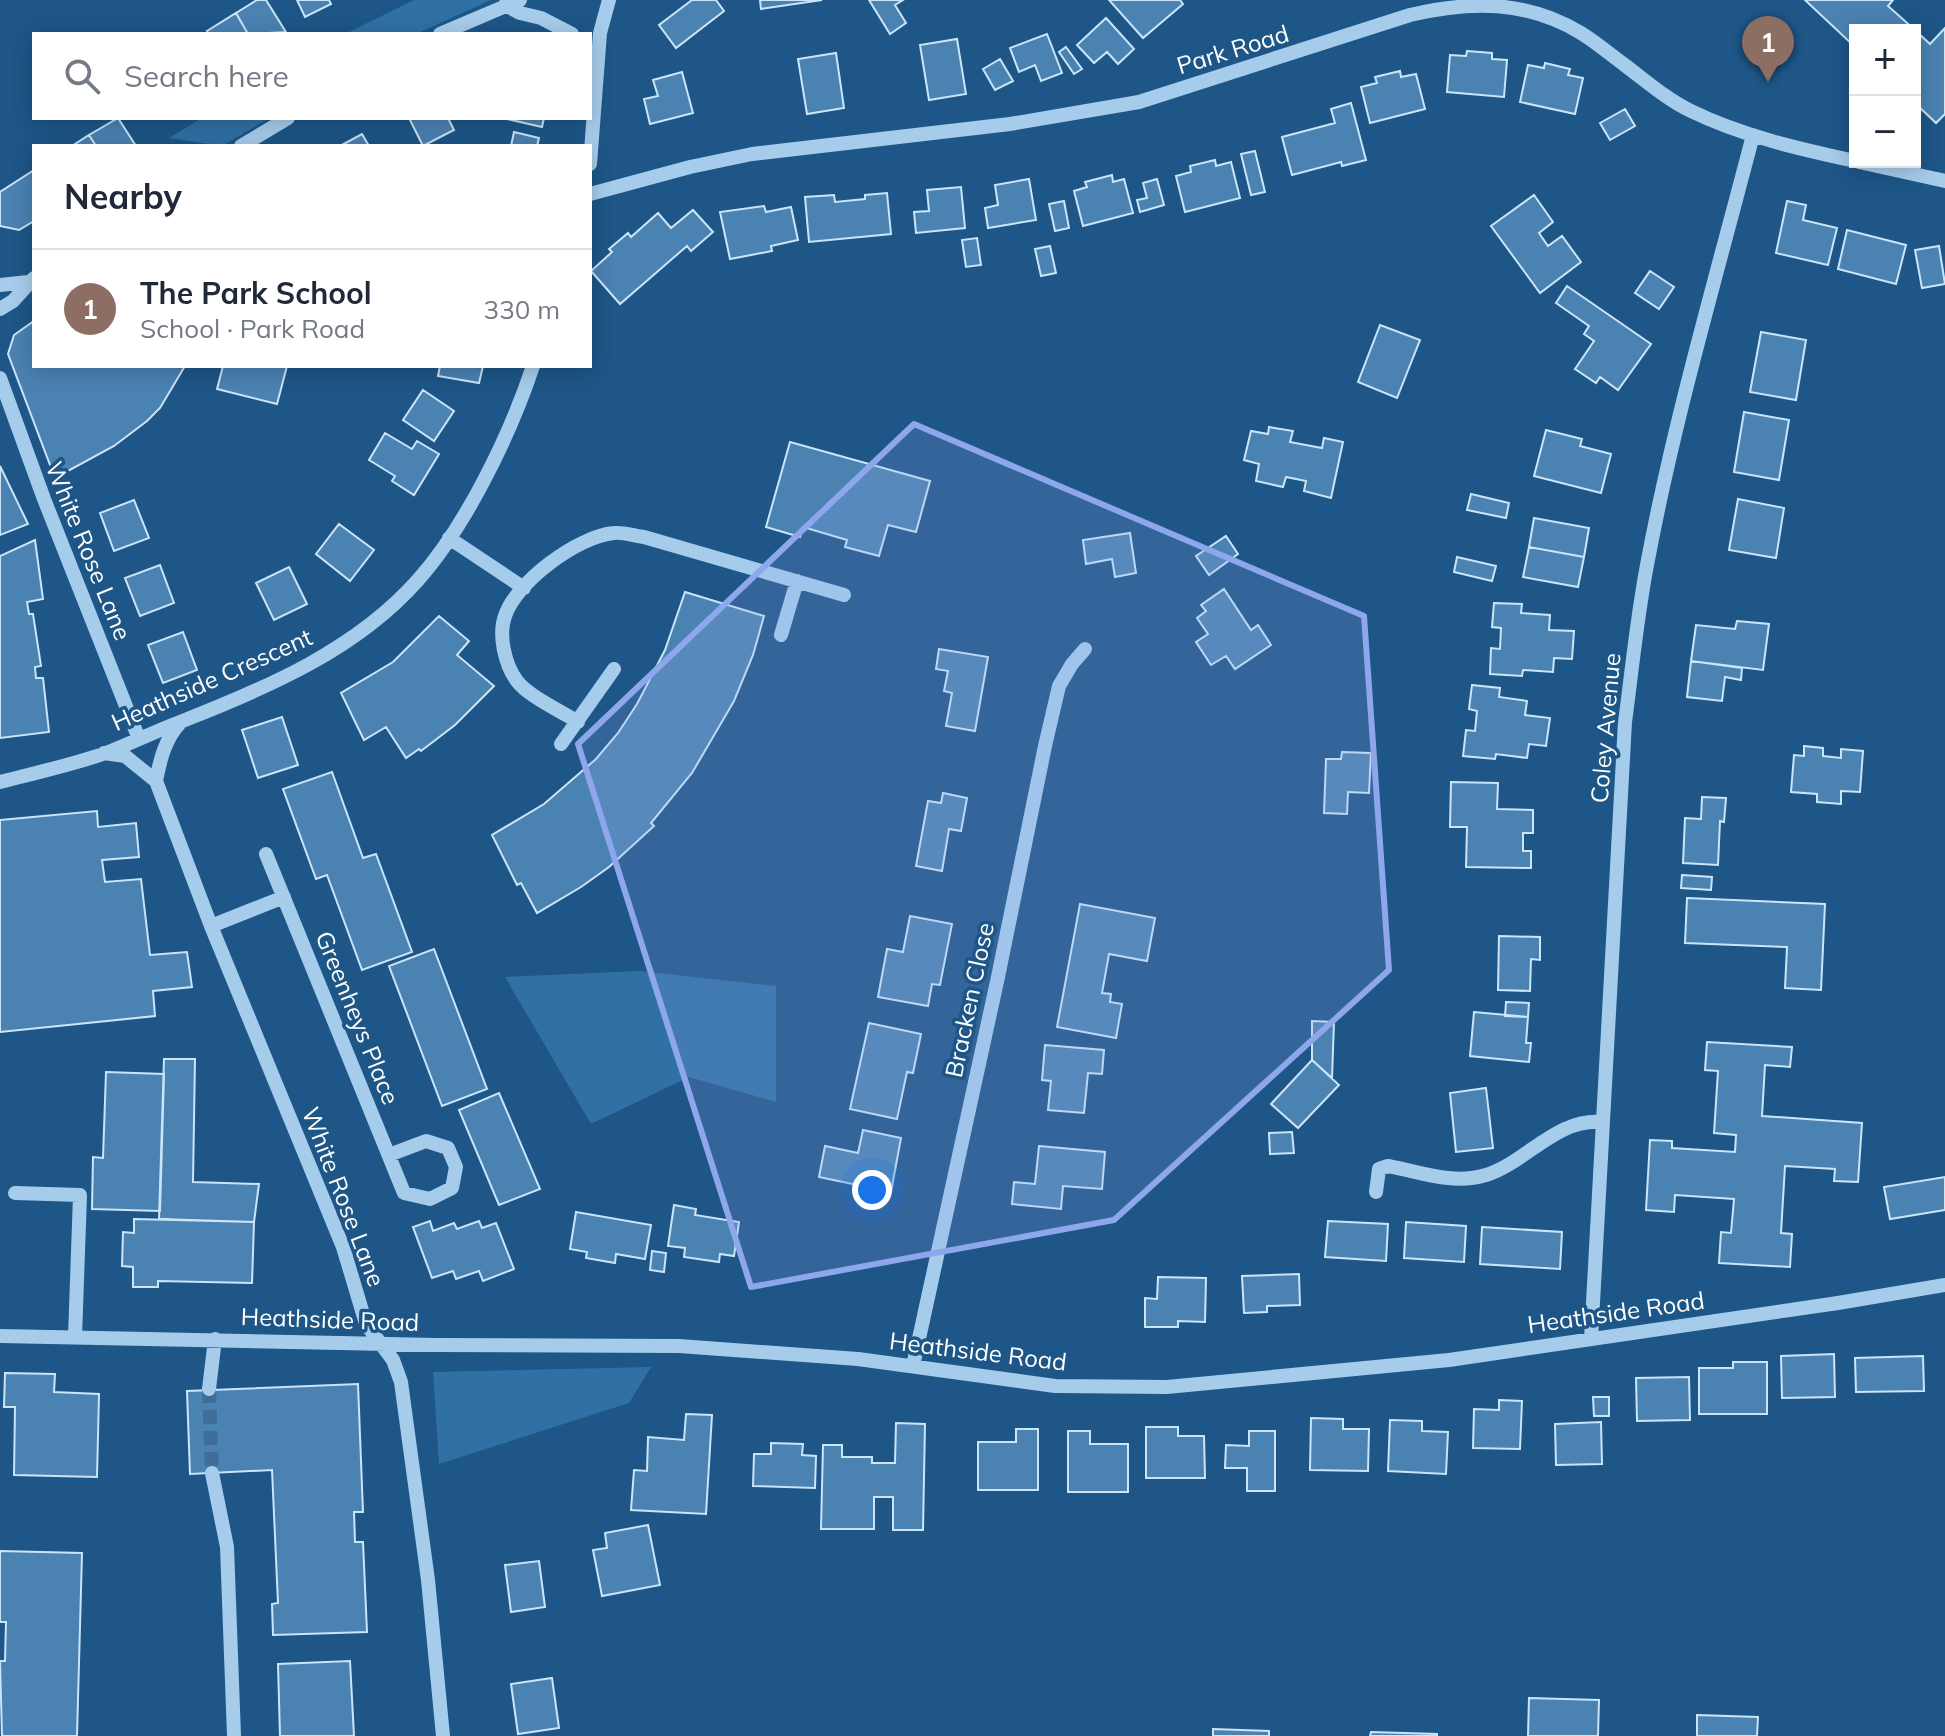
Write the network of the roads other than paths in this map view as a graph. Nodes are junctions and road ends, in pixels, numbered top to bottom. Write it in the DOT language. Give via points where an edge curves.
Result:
graph roads {
  1 [pos="520,0"];
  2 [pos="609,0"];
  3 [pos="505,5"];
  4 [pos="444,32"];
  5 [pos="568,32"];
  6 [pos="594,51"];
  7 [pos="592,108"];
  8 [pos="285,120"];
  9 [pos="592,120"];
  10 [pos="1753,135"];
  11 [pos="244,144"];
  12 [pos="591,144"];
  13 [pos="1849,160"];
  14 [pos="1885,168"];
  15 [pos="1945,181"];
  16 [pos="592,193"];
  17 [pos="31,280"];
  18 [pos="0,285"];
  19 [pos="0,309"];
  20 [pos="532,368"];
  21 [pos="0,378"];
  22 [pos="449,538"];
  23 [pos="797,581"];
  24 [pos="524,588"];
  25 [pos="844,595"];
  26 [pos="781,635"];
  27 [pos="1085,649"];
  28 [pos="614,669"];
  29 [pos="183,720"];
  30 [pos="578,722"];
  31 [pos="139,739"];
  32 [pos="561,744"];
  33 [pos="104,753"];
  34 [pos="156,781"];
  35 [pos="0,782"];
  36 [pos="266,854"];
  37 [pos="284,897"];
  38 [pos="211,926"];
  39 [pos="1602,1122"];
  40 [pos="389,1155"];
  41 [pos="1376,1192"];
  42 [pos="15,1193"];
  43 [pos="1945,1285"];
  44 [pos="0,1336"];
  45 [pos="75,1337"];
  46 [pos="215,1339"];
  47 [pos="1591,1339"];
  48 [pos="378,1344"];
  49 [pos="913,1366"];
  50 [pos="209,1389"];
  51 [pos="212,1473"];
  52 [pos="234,1736"];
  53 [pos="443,1736"];
  1 -- 3 [label="street"];
  2 -- 6 [label="street"];
  3 -- 4 [label="street"];
  3 -- 5 [label="street"];
  6 -- 7 [label="street"];
  8 -- 11 [label="street"];
  9 -- 12 [label="street"];
  10 -- 13 [label="street, Park Road"];
  10 -- 16 [label="street, Park Road" via="1688,110 1580,33 1536,12 1491,4 1410,15 1139,102 1010,124 752,154"];
  10 -- 39 [label="street, Coley Avenue" via="1646,567 1625,722"];
  14 -- 15 [label="street, Park Road"];
  17 -- 18 [label="street"];
  17 -- 19 [label="street"];
  20 -- 22 [label="street, Heathside Crescent" via="508,429"];
  21 -- 31 [label="street, White Rose Lane"];
  22 -- 24 [label="street"];
  22 -- 29 [label="street, Heathside Crescent" via="410,588 343,643 293,672"];
  23 -- 24 [label="street" via="614,533 575,545"];
  23 -- 25 [label="street"];
  23 -- 26 [label="street"];
  24 -- 30 [label="street" via="505,614 503,642 511,672 531,694"];
  27 -- 49 [label="street, Bracken Close" via="1059,686"];
  28 -- 30 [label="street"];
  29 -- 31 [label="street, Heathside Crescent"];
  29 -- 34 [label="street" via="164,749"];
  30 -- 32 [label="street"];
  31 -- 33 [label="street, Heathside Crescent"];
  33 -- 34 [label="street" via="125,756"];
  33 -- 35 [label="street, Heathside Crescent"];
  34 -- 38 [label="street, White Rose Lane"];
  36 -- 37 [label="street, Greenheys Place"];
  37 -- 38 [label="street"];
  37 -- 40 [label="street, Greenheys Place"];
  38 -- 48 [label="street, White Rose Lane"];
  39 -- 41 [label="street" via="1585,1120 1567,1127 1483,1176 1445,1179 1388,1166 1379,1169"];
  39 -- 47 [label="street, Coley Avenue"];
  40 -- 40 [label="street, Greenheys Place" via="404,1193 430,1199 452,1188 456,1167 448,1148 426,1141"];
  42 -- 45 [label="street" via="80,1195"];
  43 -- 47 [label="street, Heathside Road"];
  44 -- 45 [label="street, Heathside Road"];
  45 -- 46 [label="street, Heathside Road"];
  46 -- 48 [label="street, Heathside Road"];
  46 -- 50 [label="street"];
  47 -- 49 [label="street, Heathside Road" via="1449,1360 1167,1387 1055,1386"];
  48 -- 49 [label="street, Heathside Road" via="679,1346"];
  48 -- 53 [label="street, White Rose Lane" via="393,1360 401,1382"];
  51 -- 52 [label="street" via="227,1547"];
}
